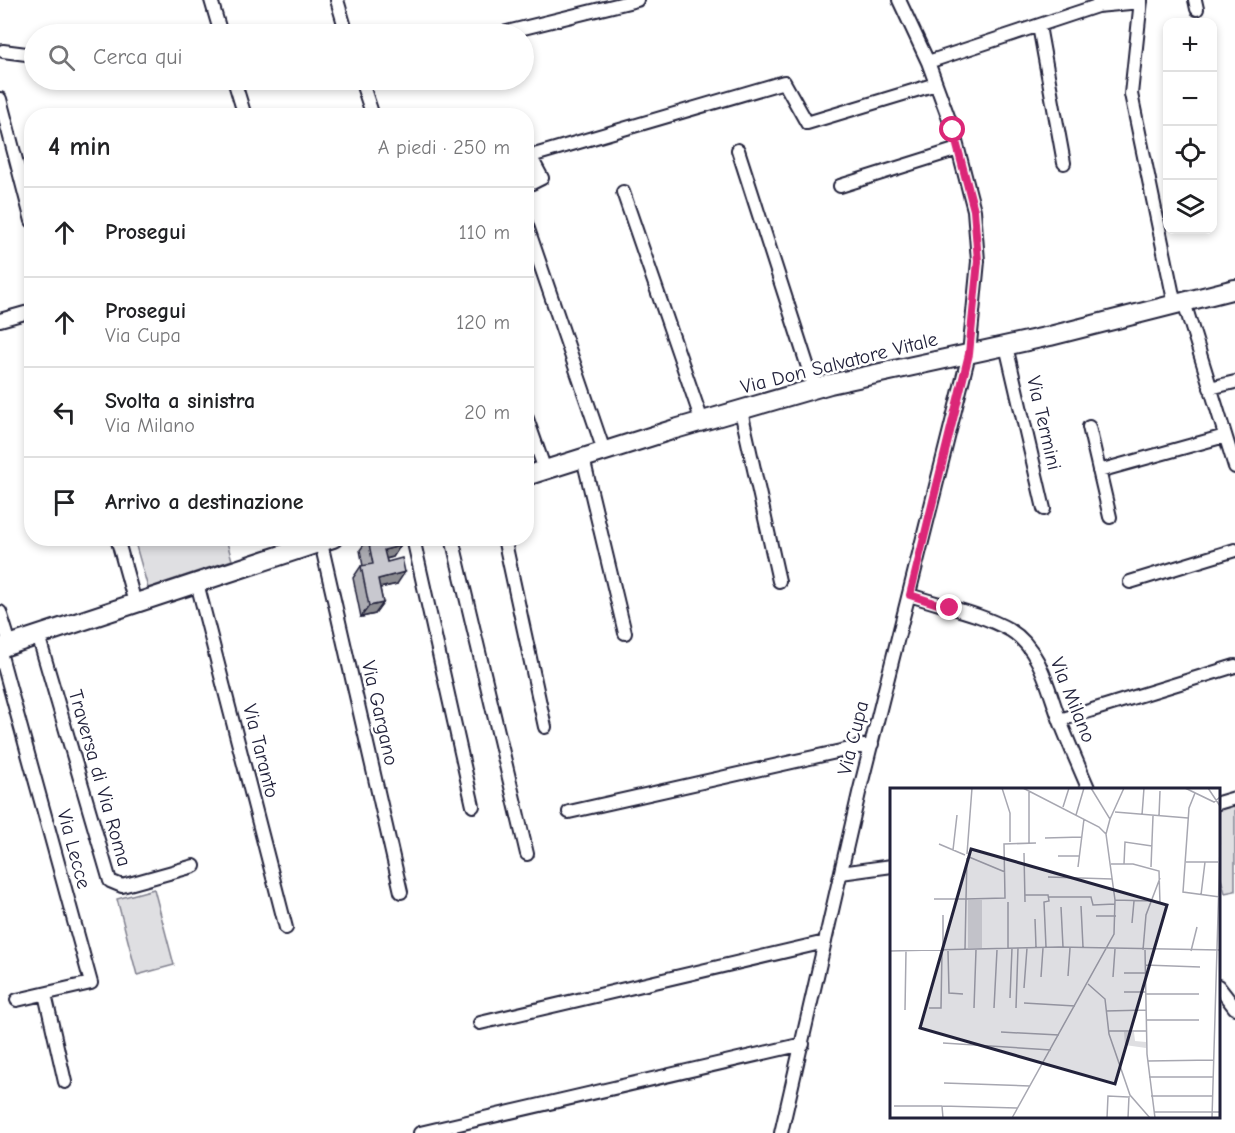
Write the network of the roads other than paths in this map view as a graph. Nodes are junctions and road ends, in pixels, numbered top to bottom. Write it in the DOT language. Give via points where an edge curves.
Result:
graph roads {
  1 [pos="211,0"];
  2 [pos="337,0"];
  3 [pos="637,0"];
  4 [pos="898,0"];
  5 [pos="1141,1"];
  6 [pos="218,24"];
  7 [pos="344,24"];
  8 [pos="534,25"];
  9 [pos="1039,26"];
  10 [pos="1,49"];
  11 [pos="24,53"];
  12 [pos="928,62"];
  13 [pos="936,84"];
  14 [pos="237,90"];
  15 [pos="365,90"];
  16 [pos="0,99"];
  17 [pos="243,108"];
  18 [pos="371,108"];
  19 [pos="958,148"];
  20 [pos="738,150"];
  21 [pos="534,151"];
  22 [pos="534,162"];
  23 [pos="1064,163"];
  24 [pos="534,182"];
  25 [pos="840,186"];
  26 [pos="24,190"];
  27 [pos="623,192"];
  28 [pos="534,246"];
  29 [pos="1235,290"];
  30 [pos="1179,304"];
  31 [pos="24,312"];
  32 [pos="0,320"];
  33 [pos="1006,346"];
  34 [pos="969,354"];
  35 [pos="1235,382"];
  36 [pos="816,388"];
  37 [pos="1210,388"];
  38 [pos="741,411"];
  39 [pos="702,421"];
  40 [pos="1089,428"];
  41 [pos="1225,436"];
  42 [pos="534,439"];
  43 [pos="604,451"];
  44 [pos="583,458"];
  45 [pos="1235,467"];
  46 [pos="545,470"];
  47 [pos="1099,471"];
  48 [pos="534,473"];
  49 [pos="1044,509"];
  50 [pos="1110,517"];
  51 [pos="119,546"];
  52 [pos="312,546"];
  53 [pos="328,546"];
  54 [pos="414,546"];
  55 [pos="454,546"];
  56 [pos="506,546"];
  57 [pos="1235,550"];
  58 [pos="779,581"];
  59 [pos="1130,582"];
  60 [pos="197,583"];
  61 [pos="910,595"];
  62 [pos="135,603"];
  63 [pos="0,612"];
  64 [pos="626,633"];
  65 [pos="38,635"];
  66 [pos="3,648"];
  67 [pos="1235,666"];
  68 [pos="1060,720"];
  69 [pos="545,727"];
  70 [pos="872,744"];
  71 [pos="1089,788"];
  72 [pos="1235,798"];
  73 [pos="1220,802"];
  74 [pos="474,806"];
  75 [pos="569,812"];
  76 [pos="527,854"];
  77 [pos="195,866"];
  78 [pos="890,866"];
  79 [pos="841,873"];
  80 [pos="401,892"];
  81 [pos="286,928"];
  82 [pos="825,942"];
  83 [pos="1220,989"];
  84 [pos="45,994"];
  85 [pos="17,1000"];
  86 [pos="1235,1008"];
  87 [pos="480,1023"];
  88 [pos="802,1044"];
  89 [pos="65,1082"];
  90 [pos="420,1133"];
  91 [pos="781,1133"];
  1 -- 6 [label="street"];
  2 -- 7 [label="street"];
  3 -- 8 [label="street"];
  4 -- 12 [label="street, Via Cupa"];
  5 -- 9 [label="street" via="1097,6"];
  5 -- 30 [label="street" via="1131,94"];
  9 -- 12 [label="street"];
  9 -- 23 [label="street"];
  10 -- 11 [label="street"];
  12 -- 13 [label="street, Via Cupa"];
  13 -- 19 [label="street, Via Cupa"];
  13 -- 21 [label="street" via="807,123 784,82"];
  14 -- 17 [label="street"];
  15 -- 18 [label="street"];
  16 -- 26 [label="street"];
  19 -- 25 [label="street"];
  19 -- 34 [label="street, Via Cupa" via="974,210 978,261"];
  20 -- 36 [label="street"];
  22 -- 24 [label="street" via="542,178"];
  27 -- 39 [label="street"];
  28 -- 43 [label="street"];
  29 -- 30 [label="street, Via Don Salvatore Vitale"];
  30 -- 33 [label="street, Via Don Salvatore Vitale"];
  30 -- 37 [label="street"];
  31 -- 32 [label="street"];
  33 -- 34 [label="street, Via Don Salvatore Vitale"];
  33 -- 49 [label="street, Via Termini"];
  34 -- 36 [label="street, Via Don Salvatore Vitale"];
  34 -- 61 [label="street, Via Cupa"];
  35 -- 37 [label="street"];
  36 -- 38 [label="street, Via Don Salvatore Vitale"];
  37 -- 41 [label="street"];
  38 -- 39 [label="street, Via Don Salvatore Vitale"];
  38 -- 58 [label="street"];
  39 -- 43 [label="street, Via Don Salvatore Vitale"];
  40 -- 47 [label="street"];
  41 -- 45 [label="street"];
  41 -- 47 [label="street"];
  42 -- 46 [label="street"];
  43 -- 44 [label="street, Via Don Salvatore Vitale"];
  44 -- 46 [label="street, Via Don Salvatore Vitale"];
  44 -- 64 [label="street"];
  46 -- 48 [label="street, Via Don Salvatore Vitale"];
  47 -- 50 [label="street"];
  51 -- 62 [label="street"];
  52 -- 60 [label="street"];
  53 -- 80 [label="street, Via Gargano"];
  54 -- 74 [label="street"];
  55 -- 76 [label="street"];
  56 -- 69 [label="street"];
  57 -- 59 [label="street"];
  60 -- 62 [label="street"];
  60 -- 81 [label="street, Via Taranto"];
  61 -- 68 [label="street, Via Milano" via="1012,631 1041,668"];
  61 -- 70 [label="street, Via Cupa"];
  62 -- 65 [label="street"];
  63 -- 66 [label="street"];
  65 -- 66 [label="street"];
  65 -- 77 [label="street, Traversa di Via Roma" via="110,881 122,885"];
  66 -- 84 [label="street, Via Lecce" via="91,983"];
  67 -- 68 [label="street"];
  68 -- 71 [label="street, Via Milano"];
  70 -- 75 [label="street"];
  70 -- 79 [label="street, Via Cupa"];
  72 -- 73 [label="street"];
  78 -- 79 [label="street"];
  79 -- 82 [label="street, Via Cupa"];
  82 -- 87 [label="street"];
  82 -- 88 [label="street, Via Cupa"];
  83 -- 86 [label="street"];
  84 -- 85 [label="street, Via Lecce"];
  84 -- 89 [label="street"];
  88 -- 90 [label="street"];
  88 -- 91 [label="street, Via Cupa"];
}
